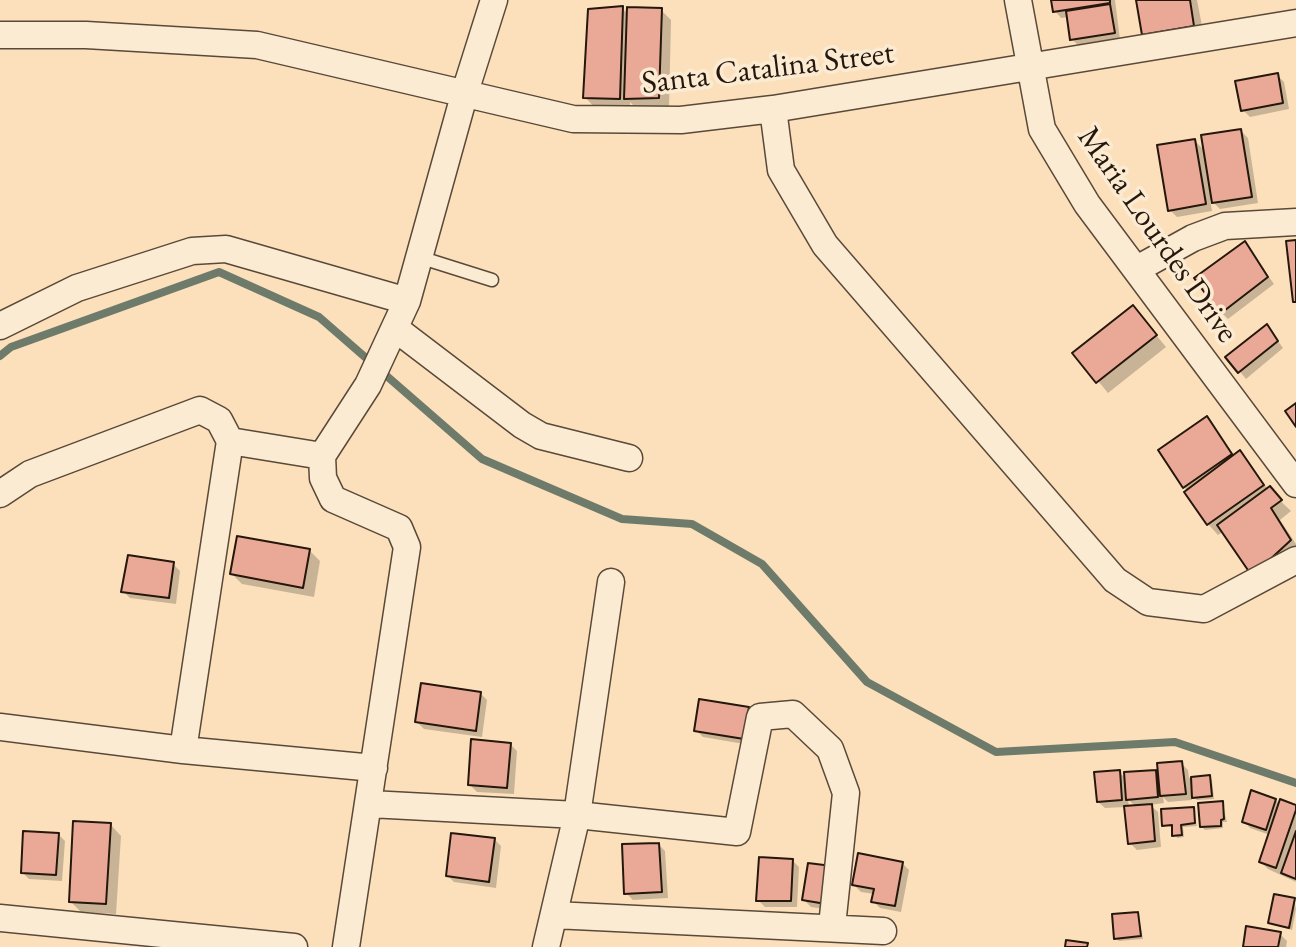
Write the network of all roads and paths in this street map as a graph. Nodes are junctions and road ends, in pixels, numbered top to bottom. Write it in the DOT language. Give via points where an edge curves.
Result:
graph roads {
  1 [pos="494,0"];
  2 [pos="1018,0"];
  3 [pos="1296,23"];
  4 [pos="0,35"];
  5 [pos="1028,66"];
  6 [pos="465,92"];
  7 [pos="773,109"];
  8 [pos="1296,222"];
  9 [pos="419,257"];
  10 [pos="1137,269"];
  11 [pos="492,280"];
  12 [pos="407,301"];
  13 [pos="0,326"];
  14 [pos="393,335"];
  15 [pos="230,441"];
  16 [pos="322,456"];
  17 [pos="629,458"];
  18 [pos="1296,484"];
  19 [pos="0,494"];
  20 [pos="1296,560"];
  21 [pos="611,582"];
  22 [pos="0,727"];
  23 [pos="183,750"];
  24 [pos="374,768"];
  25 [pos="369,804"];
  26 [pos="577,815"];
  27 [pos="554,915"];
  28 [pos="0,918"];
  29 [pos="832,926"];
  30 [pos="883,931"];
  31 [pos="294,947"];
  32 [pos="346,947"];
  33 [pos="546,947"];
  1 -- 6 [label="street"];
  2 -- 5 [label="street, Maria Lourdes Drive"];
  3 -- 5 [label="street, Santa Catalina Street"];
  4 -- 6 [label="street, Santa Catalina Street" via="257,45"];
  5 -- 7 [label="street, Santa Catalina Street"];
  5 -- 10 [label="street, Maria Lourdes Drive" via="1042,129 1087,204"];
  6 -- 7 [label="street, Santa Catalina Street" via="573,119 681,120"];
  6 -- 9 [label="street"];
  7 -- 20 [label="street" via="781,170 825,245 1115,580 1148,602 1204,609"];
  8 -- 10 [label="street" via="1225,226"];
  9 -- 11 [label="lane"];
  9 -- 12 [label="street"];
  10 -- 18 [label="street, Maria Lourdes Drive"];
  12 -- 13 [label="street" via="226,249 192,251 77,288"];
  12 -- 14 [label="street"];
  14 -- 16 [label="street" via="368,385"];
  14 -- 17 [label="street" via="541,436"];
  15 -- 16 [label="street"];
  15 -- 19 [label="street" via="219,419 200,410 30,474"];
  15 -- 23 [label="street"];
  16 -- 24 [label="street" via="323,478 333,499 399,528 407,547"];
  21 -- 26 [label="street"];
  22 -- 23 [label="street"];
  23 -- 24 [label="street"];
  24 -- 25 [label="street"];
  25 -- 26 [label="street"];
  25 -- 32 [label="street"];
  26 -- 27 [label="street"];
  26 -- 29 [label="street" via="737,832 760,717 793,714 830,749 846,793"];
  27 -- 29 [label="street"];
  27 -- 33 [label="street"];
  28 -- 31 [label="street"];
  29 -- 30 [label="street"];
}
